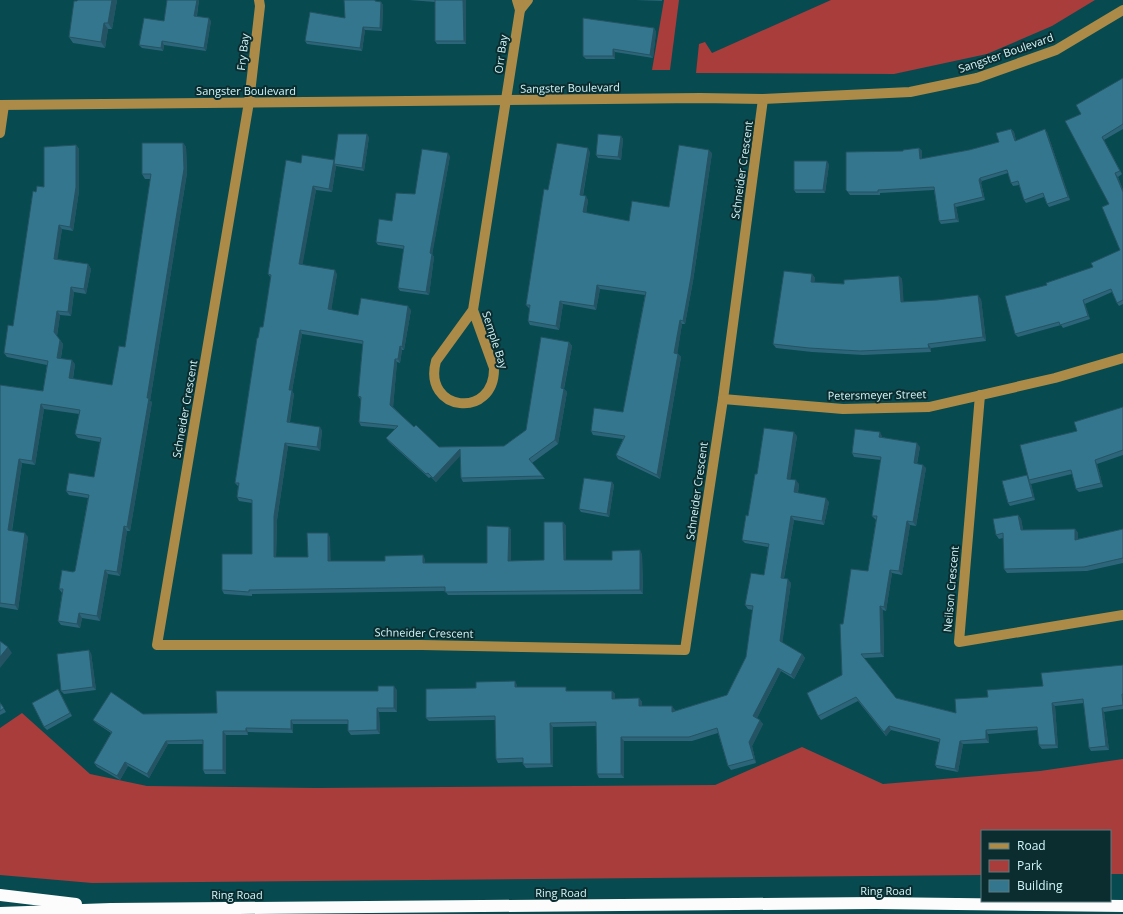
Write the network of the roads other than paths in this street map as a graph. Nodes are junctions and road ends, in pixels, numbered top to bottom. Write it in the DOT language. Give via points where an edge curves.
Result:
graph roads {
  1 [pos="528,0"];
  2 [pos="261,2"];
  3 [pos="518,5"];
  4 [pos="1123,10"];
  5 [pos="763,99"];
  6 [pos="506,101"];
  7 [pos="249,102"];
  8 [pos="2,105"];
  9 [pos="0,133"];
  10 [pos="473,310"];
  11 [pos="1123,358"];
  12 [pos="980,395"];
  13 [pos="723,400"];
  14 [pos="1123,614"];
  15 [pos="0,894"];
  16 [pos="1123,906"];
  17 [pos="111,909"];
  18 [pos="0,913"];
  1 -- 3 [label="street, Orr Bay"];
  2 -- 7 [label="street, Fry Bay"];
  3 -- 6 [label="street, Orr Bay"];
  4 -- 5 [label="street, Sangster Boulevard" via="1056,50 977,78 910,92"];
  5 -- 6 [label="street, Sangster Boulevard"];
  5 -- 13 [label="street, Schneider Crescent"];
  6 -- 7 [label="street, Sangster Boulevard"];
  6 -- 10 [label="street, Semple Bay"];
  7 -- 8 [label="street, Sangster Boulevard"];
  7 -- 13 [label="street, Schneider Crescent" via="157,645 422,645 686,650"];
  8 -- 9 [label="street"];
  10 -- 10 [label="street, Semple Bay" via="436,361 434,370 437,388 443,396 460,404 470,404 486,395 494,378 494,368"];
  11 -- 12 [label="street, Petersmeyer Street" via="1055,378"];
  12 -- 13 [label="street, Petersmeyer Street" via="929,406 843,409"];
  12 -- 14 [label="street, Neilson Crescent" via="959,642"];
  15 -- 17 [label="highway"];
  16 -- 17 [label="highway, Ring Road" via="867,904"];
  17 -- 18 [label="highway, Ring Road"];
}
